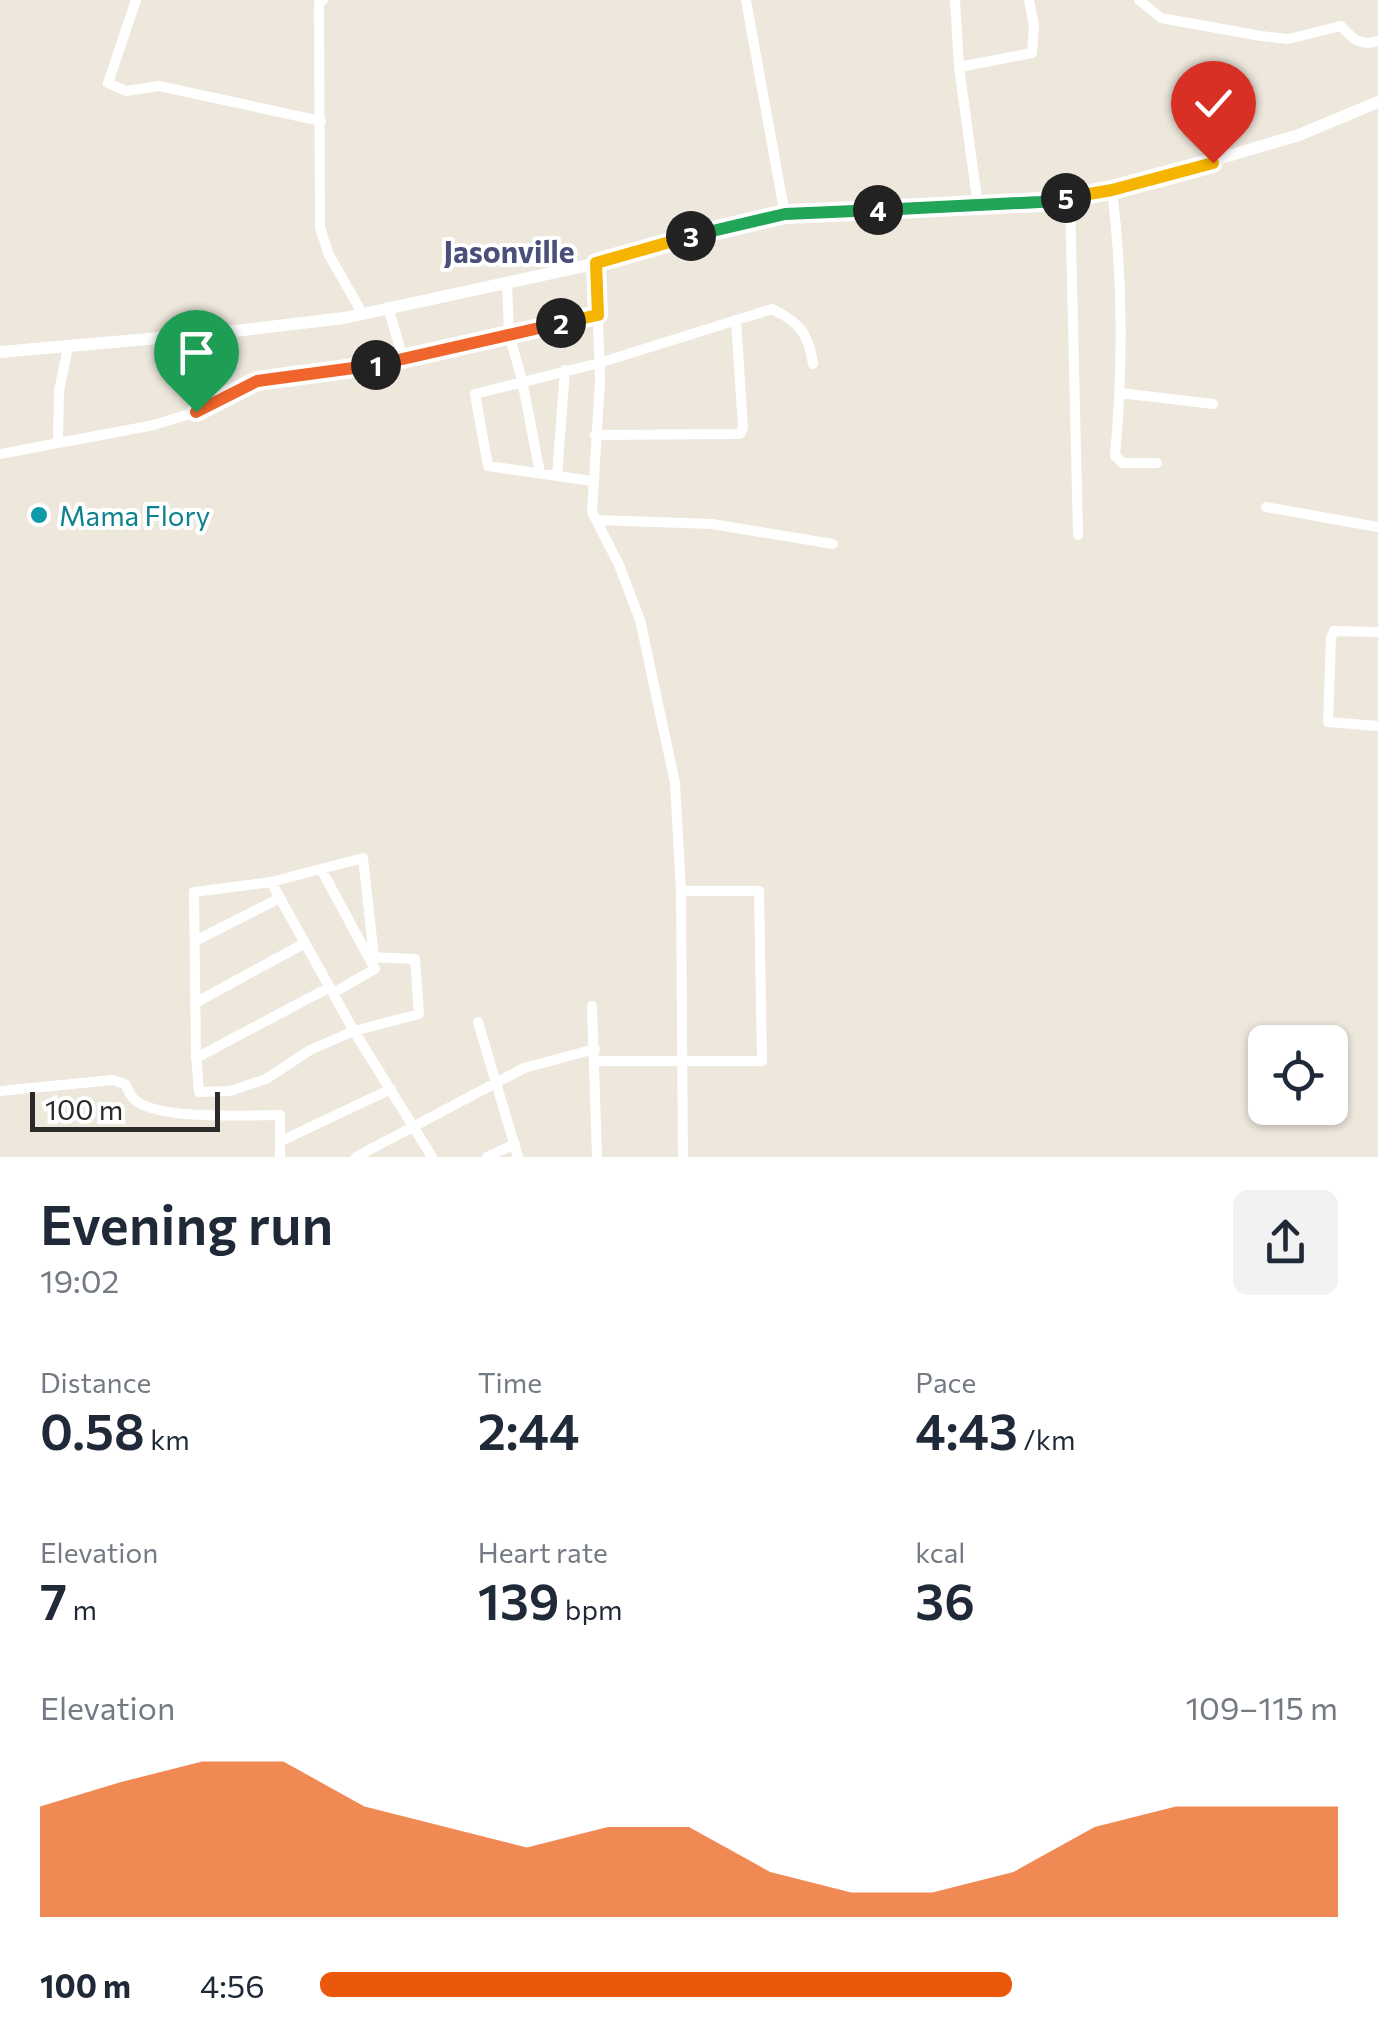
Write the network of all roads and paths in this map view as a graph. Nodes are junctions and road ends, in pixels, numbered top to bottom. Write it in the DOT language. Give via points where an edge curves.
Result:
graph roads {
  1 [pos="136,0"];
  2 [pos="323,0"];
  3 [pos="746,0"];
  4 [pos="955,0"];
  5 [pos="1028,0"];
  6 [pos="1139,0"];
  7 [pos="1378,40"];
  8 [pos="959,66"];
  9 [pos="1378,102"];
  10 [pos="321,120"];
  11 [pos="1112,190"];
  12 [pos="1070,197"];
  13 [pos="978,206"];
  14 [pos="785,214"];
  15 [pos="596,263"];
  16 [pos="506,283"];
  17 [pos="388,307"];
  18 [pos="362,313"];
  19 [pos="598,315"];
  20 [pos="736,320"];
  21 [pos="509,334"];
  22 [pos="68,347"];
  23 [pos="0,352"];
  24 [pos="403,358"];
  25 [pos="599,363"];
  26 [pos="814,364"];
  27 [pos="565,370"];
  28 [pos="522,380"];
  29 [pos="1120,393"];
  30 [pos="1213,404"];
  31 [pos="594,434"];
  32 [pos="58,441"];
  33 [pos="0,454"];
  34 [pos="1157,464"];
  35 [pos="540,473"];
  36 [pos="557,476"];
  37 [pos="592,481"];
  38 [pos="1266,508"];
  39 [pos="596,520"];
  40 [pos="1378,526"];
  41 [pos="1078,534"];
  42 [pos="833,544"];
  43 [pos="1378,632"];
  44 [pos="1378,726"];
  45 [pos="321,869"];
  46 [pos="271,882"];
  47 [pos="681,890"];
  48 [pos="280,898"];
  49 [pos="194,941"];
  50 [pos="305,942"];
  51 [pos="372,957"];
  52 [pos="331,990"];
  53 [pos="196,1003"];
  54 [pos="592,1006"];
  55 [pos="478,1022"];
  56 [pos="354,1031"];
  57 [pos="595,1055"];
  58 [pos="196,1058"];
  59 [pos="682,1062"];
  60 [pos="497,1083"];
  61 [pos="392,1089"];
  62 [pos="0,1090"];
  63 [pos="415,1127"];
  64 [pos="281,1141"];
  65 [pos="515,1144"];
  66 [pos="280,1157"];
  67 [pos="356,1157"];
  68 [pos="432,1157"];
  69 [pos="486,1157"];
  70 [pos="518,1157"];
  71 [pos="597,1157"];
  72 [pos="683,1157"];
  1 -- 10 [label="street" via="108,83 117,89 159,86"];
  2 -- 10 [label="street"];
  3 -- 14 [label="street"];
  4 -- 8 [label="street"];
  5 -- 8 [label="street" via="1032,54"];
  6 -- 7 [label="street" via="1162,18 1196,26 1288,40 1341,26 1355,41"];
  8 -- 13 [label="street"];
  9 -- 11 [label="street" via="1298,135"];
  10 -- 18 [label="street" via="320,227"];
  11 -- 12 [label="street"];
  11 -- 29 [label="street" via="1120,253"];
  12 -- 13 [label="street"];
  12 -- 41 [label="street"];
  13 -- 14 [label="street"];
  14 -- 15 [label="street"];
  15 -- 16 [label="street"];
  15 -- 19 [label="street"];
  16 -- 17 [label="street"];
  16 -- 21 [label="street"];
  17 -- 18 [label="street"];
  17 -- 24 [label="street"];
  18 -- 22 [label="street"];
  19 -- 21 [label="street"];
  19 -- 25 [label="street"];
  20 -- 25 [label="street"];
  20 -- 26 [label="street" via="778,311 805,332"];
  20 -- 31 [label="street" via="740,434"];
  21 -- 24 [label="street"];
  21 -- 28 [label="street"];
  22 -- 23 [label="street"];
  22 -- 32 [label="street"];
  24 -- 32 [label="street" via="257,381 182,416"];
  25 -- 27 [label="street"];
  25 -- 31 [label="street"];
  27 -- 28 [label="street"];
  27 -- 36 [label="street"];
  28 -- 35 [label="street"];
  28 -- 35 [label="street" via="475,394 474,404 488,466"];
  29 -- 30 [label="street"];
  29 -- 34 [label="street" via="1117,461"];
  31 -- 37 [label="street"];
  32 -- 33 [label="street"];
  35 -- 36 [label="street"];
  36 -- 37 [label="street"];
  37 -- 39 [label="street"];
  38 -- 40 [label="street"];
  39 -- 42 [label="street" via="712,524"];
  39 -- 47 [label="street" via="640,620 675,783"];
  43 -- 44 [label="street" via="1334,630 1328,722"];
  45 -- 46 [label="street"];
  45 -- 51 [label="street"];
  45 -- 51 [label="street" via="363,858"];
  46 -- 48 [label="street"];
  46 -- 49 [label="street" via="194,892"];
  47 -- 59 [label="street"];
  47 -- 59 [label="street" via="759,892 762,1061"];
  48 -- 49 [label="street"];
  48 -- 50 [label="street"];
  49 -- 53 [label="street"];
  50 -- 52 [label="street"];
  50 -- 53 [label="street"];
  51 -- 52 [label="street" via="376,968"];
  51 -- 56 [label="street" via="415,959 420,1014"];
  52 -- 56 [label="street"];
  52 -- 58 [label="street"];
  53 -- 58 [label="street"];
  54 -- 57 [label="street"];
  55 -- 60 [label="street"];
  56 -- 58 [label="street" via="230,1091 199,1092"];
  56 -- 61 [label="street"];
  57 -- 59 [label="street"];
  57 -- 60 [label="street" via="524,1068"];
  57 -- 71 [label="street"];
  59 -- 72 [label="street"];
  60 -- 63 [label="street"];
  60 -- 65 [label="street"];
  61 -- 63 [label="street"];
  61 -- 64 [label="street"];
  62 -- 64 [label="street" via="113,1080 156,1109 280,1115"];
  63 -- 67 [label="street"];
  63 -- 68 [label="street"];
  64 -- 66 [label="street"];
  65 -- 69 [label="street"];
  65 -- 70 [label="street"];
}
